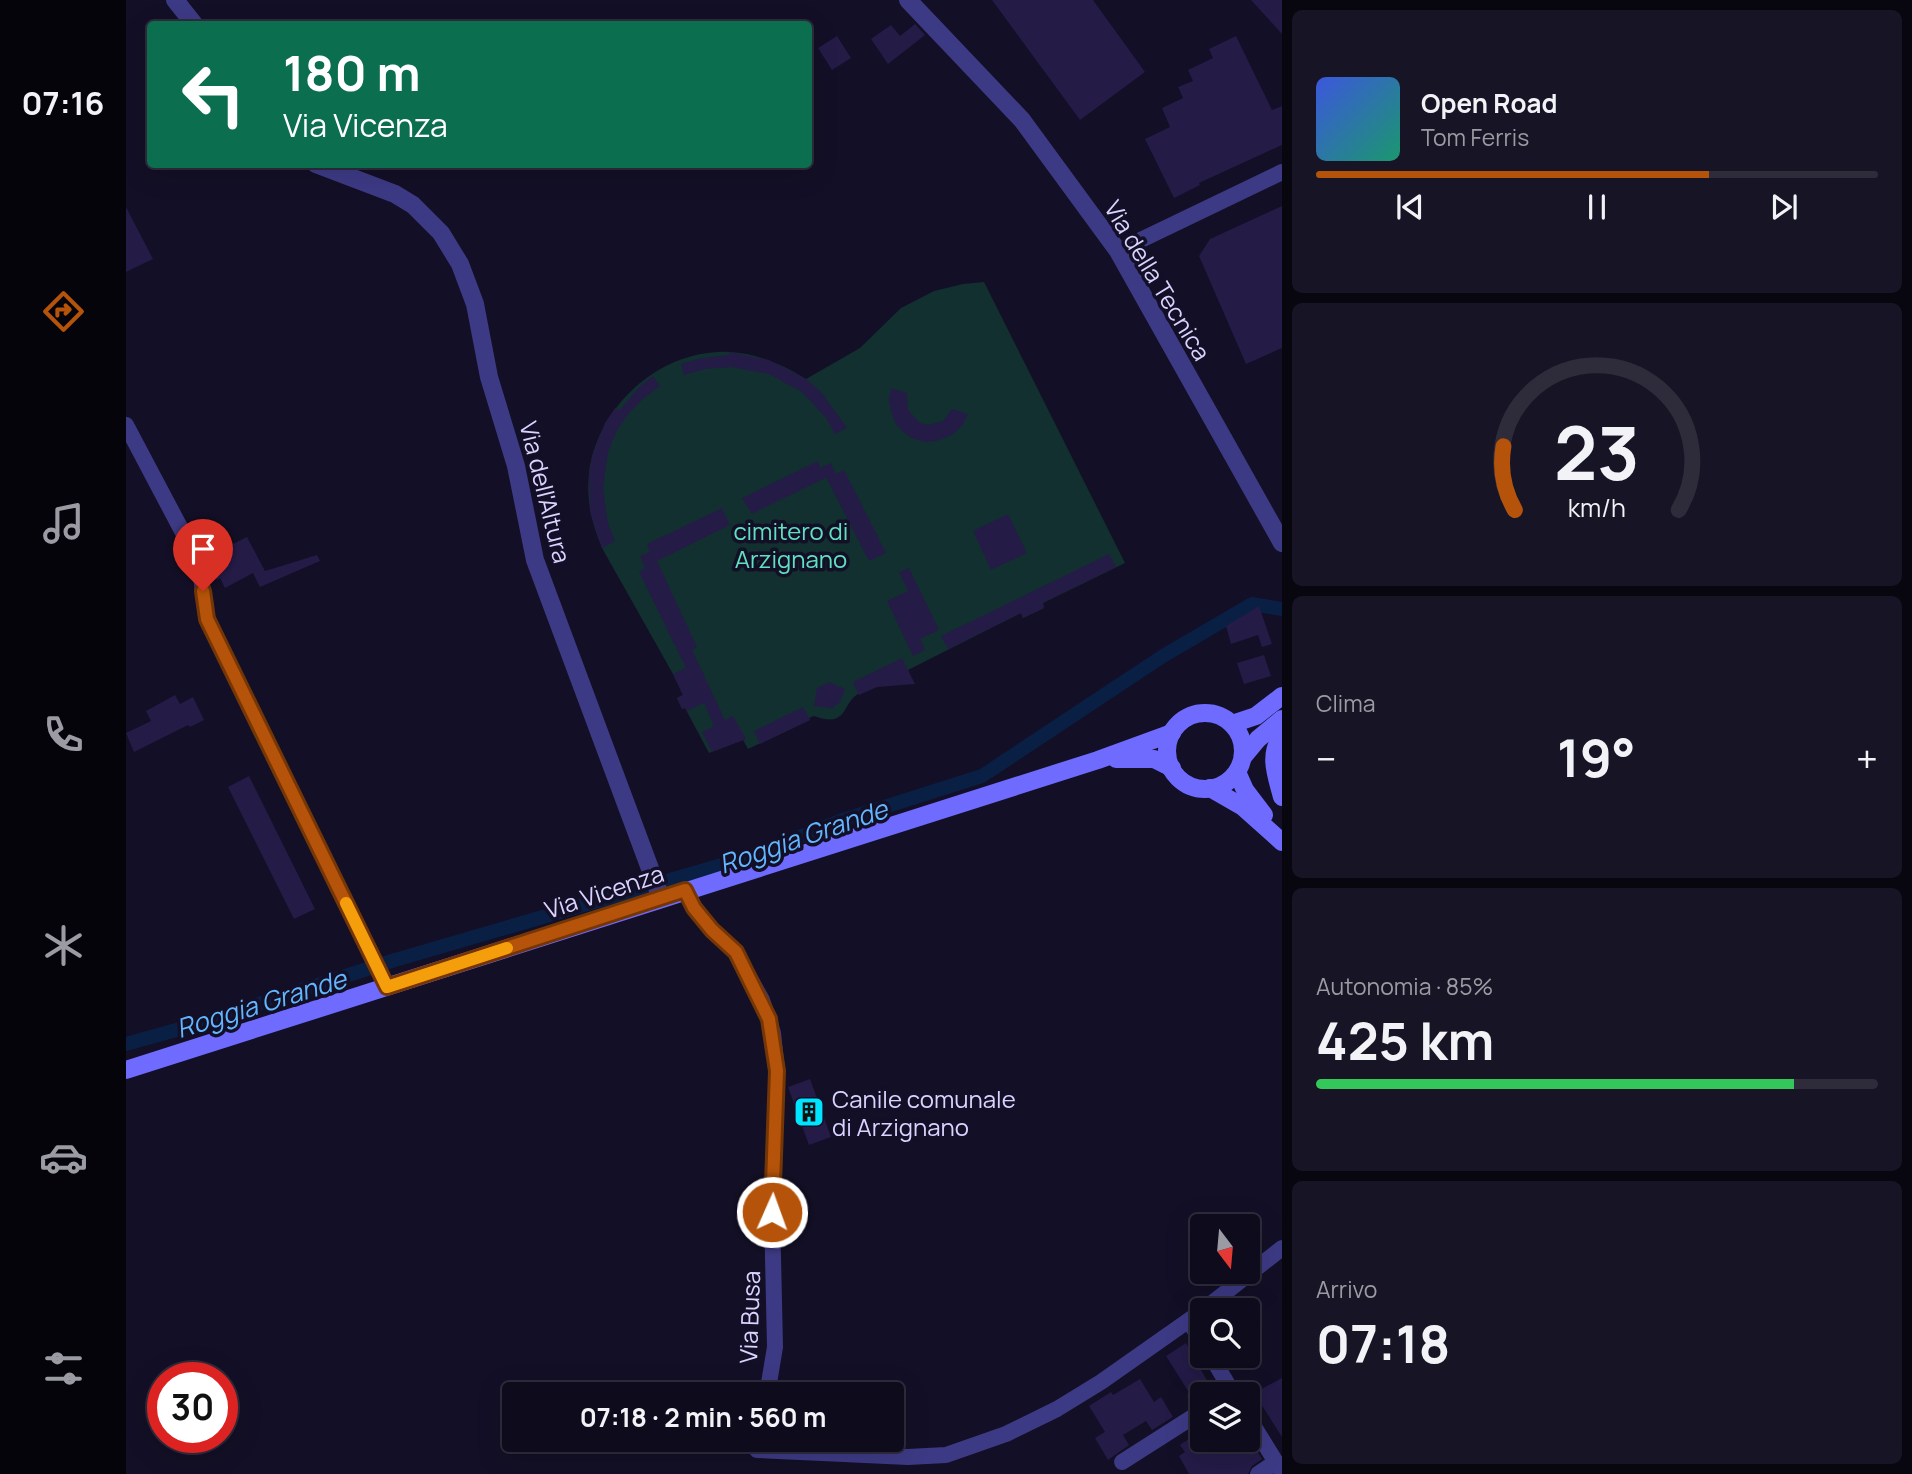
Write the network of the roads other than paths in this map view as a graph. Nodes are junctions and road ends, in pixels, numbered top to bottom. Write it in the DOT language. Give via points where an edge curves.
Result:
graph roads {
  1 [pos="175,0"];
  2 [pos="908,0"];
  3 [pos="192,21"];
  4 [pos="327,168"];
  5 [pos="1282,172"];
  6 [pos="1118,251"];
  7 [pos="126,425"];
  8 [pos="1282,543"];
  9 [pos="1282,696"];
  10 [pos="1282,719"];
  11 [pos="1232,724"];
  12 [pos="1172,733"];
  13 [pos="1282,735"];
  14 [pos="1098,760"];
  15 [pos="1240,765"];
  16 [pos="1172,768"];
  17 [pos="1210,788"];
  18 [pos="1282,797"];
  19 [pos="1282,840"];
  20 [pos="685,890"];
  21 [pos="661,898"];
  22 [pos="387,987"];
  23 [pos="126,1070"];
  24 [pos="1282,1248"];
  25 [pos="1218,1298"];
  26 [pos="1190,1320"];
  27 [pos="769,1382"];
  28 [pos="1190,1419"];
  29 [pos="1260,1436"];
  30 [pos="800,1452"];
  31 [pos="1122,1462"];
  32 [pos="1279,1467"];
  33 [pos="1258,1474"];
  1 -- 3 [label="street"];
  2 -- 6 [label="street, Via della Tecnica" via="1022,120"];
  4 -- 21 [label="street, Via dell'Altura" via="412,205 440,233 460,264 475,304 535,560"];
  5 -- 6 [label="street"];
  6 -- 8 [label="street, Via della Tecnica"];
  7 -- 22 [label="street" via="199,563 207,619"];
  9 -- 11 [label="main road" via="1256,716"];
  10 -- 15 [label="main road" via="1258,739"];
  11 -- 12 [label="main road, Via Vicenza" via="1212,713 1200,713 1188,717"];
  11 -- 15 [label="main road" via="1243,745"];
  12 -- 14 [label="main road, Via Vicenza"];
  12 -- 16 [label="main road" via="1167,751"];
  13 -- 18 [label="main road" via="1273,762"];
  14 -- 16 [label="main road, Via Vicenza" via="1154,759"];
  14 -- 20 [label="main road, Via Vicenza"];
  15 -- 17 [label="main road" via="1230,780"];
  15 -- 19 [label="main road" via="1245,790"];
  16 -- 17 [label="main road, Via Vicenza" via="1188,784"];
  17 -- 19 [label="main road, Via Vicenza" via="1243,807"];
  20 -- 21 [label="main road, Via Vicenza"];
  20 -- 27 [label="street, Via Busa" via="712,930 736,952 762,1000 773,1033 777,1071 772,1212 775,1347"];
  21 -- 22 [label="main road, Via Vicenza"];
  22 -- 23 [label="main road, Via Vicenza"];
  24 -- 25 [label="street"];
  26 -- 30 [label="street" via="1056,1409 1006,1434 946,1455"];
  28 -- 31 [label="street"];
  29 -- 32 [label="street"];
  32 -- 33 [label="street"];
}
